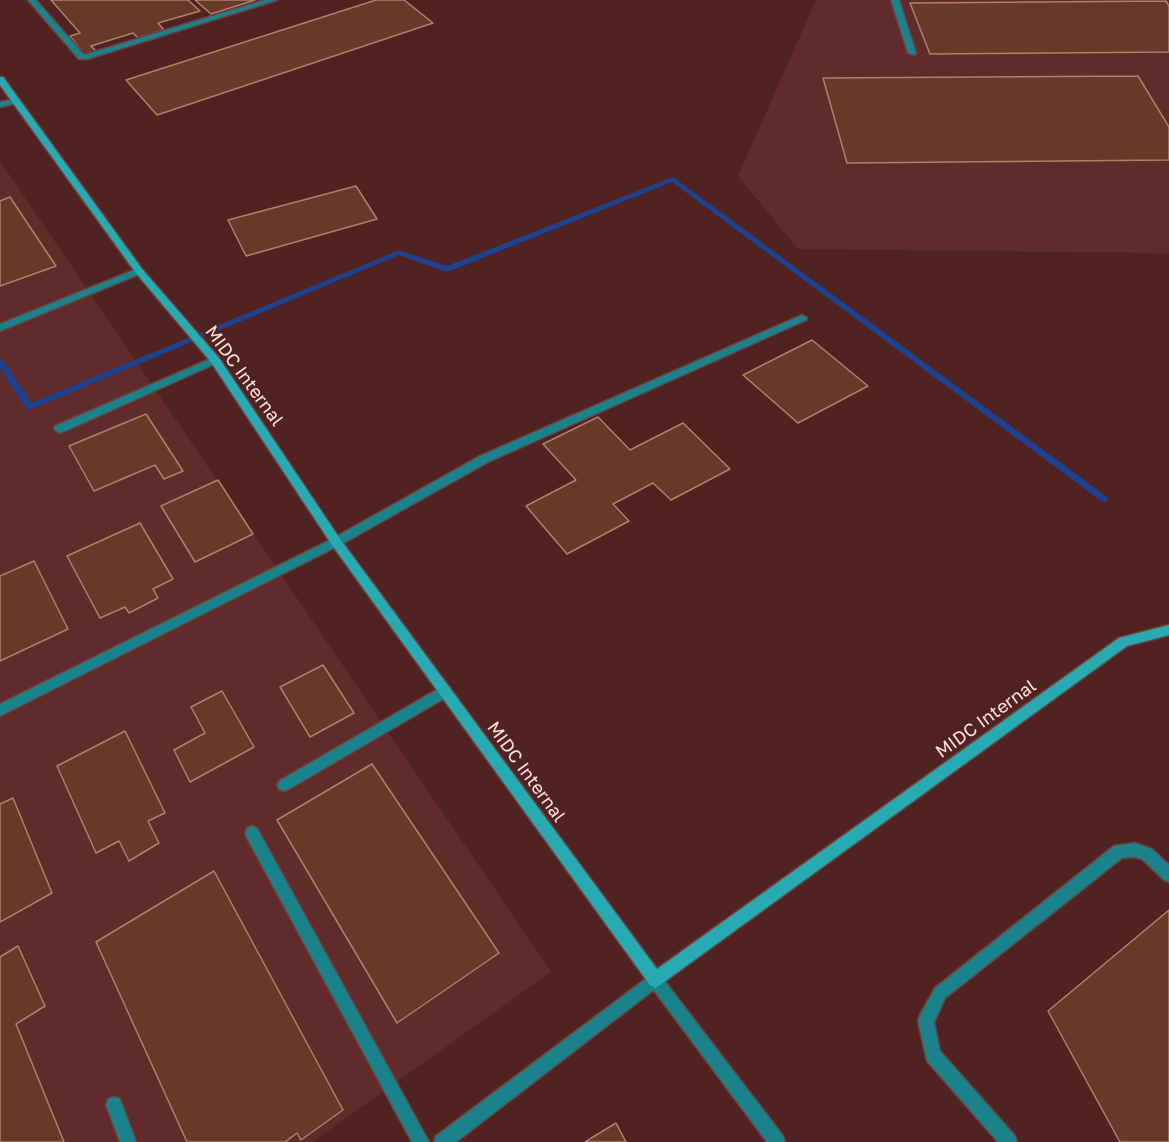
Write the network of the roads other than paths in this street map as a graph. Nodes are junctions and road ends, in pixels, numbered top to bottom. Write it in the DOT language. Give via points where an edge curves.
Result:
graph roads {
  1 [pos="32,0"];
  2 [pos="273,0"];
  3 [pos="895,0"];
  4 [pos="912,53"];
  5 [pos="0,80"];
  6 [pos="15,100"];
  7 [pos="0,105"];
  8 [pos="139,271"];
  9 [pos="802,318"];
  10 [pos="0,328"];
  11 [pos="215,360"];
  12 [pos="59,429"];
  13 [pos="336,542"];
  14 [pos="1169,630"];
  15 [pos="445,691"];
  16 [pos="0,710"];
  17 [pos="284,785"];
  18 [pos="252,833"];
  19 [pos="1169,875"];
  20 [pos="655,980"];
  21 [pos="114,1105"];
  22 [pos="128,1142"];
  23 [pos="421,1142"];
  24 [pos="442,1142"];
  25 [pos="777,1142"];
  26 [pos="1009,1142"];
  1 -- 2 [label="street" via="82,57 87,57"];
  3 -- 4 [label="street"];
  5 -- 6 [label="street, MIDC Internal"];
  6 -- 7 [label="street"];
  6 -- 8 [label="street, MIDC Internal"];
  8 -- 10 [label="street"];
  8 -- 11 [label="street, MIDC Internal"];
  9 -- 13 [label="street" via="484,459"];
  11 -- 12 [label="street"];
  11 -- 13 [label="street, MIDC Internal"];
  13 -- 15 [label="street, MIDC Internal"];
  13 -- 16 [label="street"];
  14 -- 20 [label="street, MIDC Internal" via="1124,642"];
  15 -- 17 [label="street"];
  15 -- 20 [label="street, MIDC Internal"];
  18 -- 23 [label="street"];
  19 -- 26 [label="street" via="1147,854 1119,851 940,993 926,1021 933,1055"];
  20 -- 24 [label="street"];
  20 -- 25 [label="street"];
  21 -- 22 [label="street"];
}
